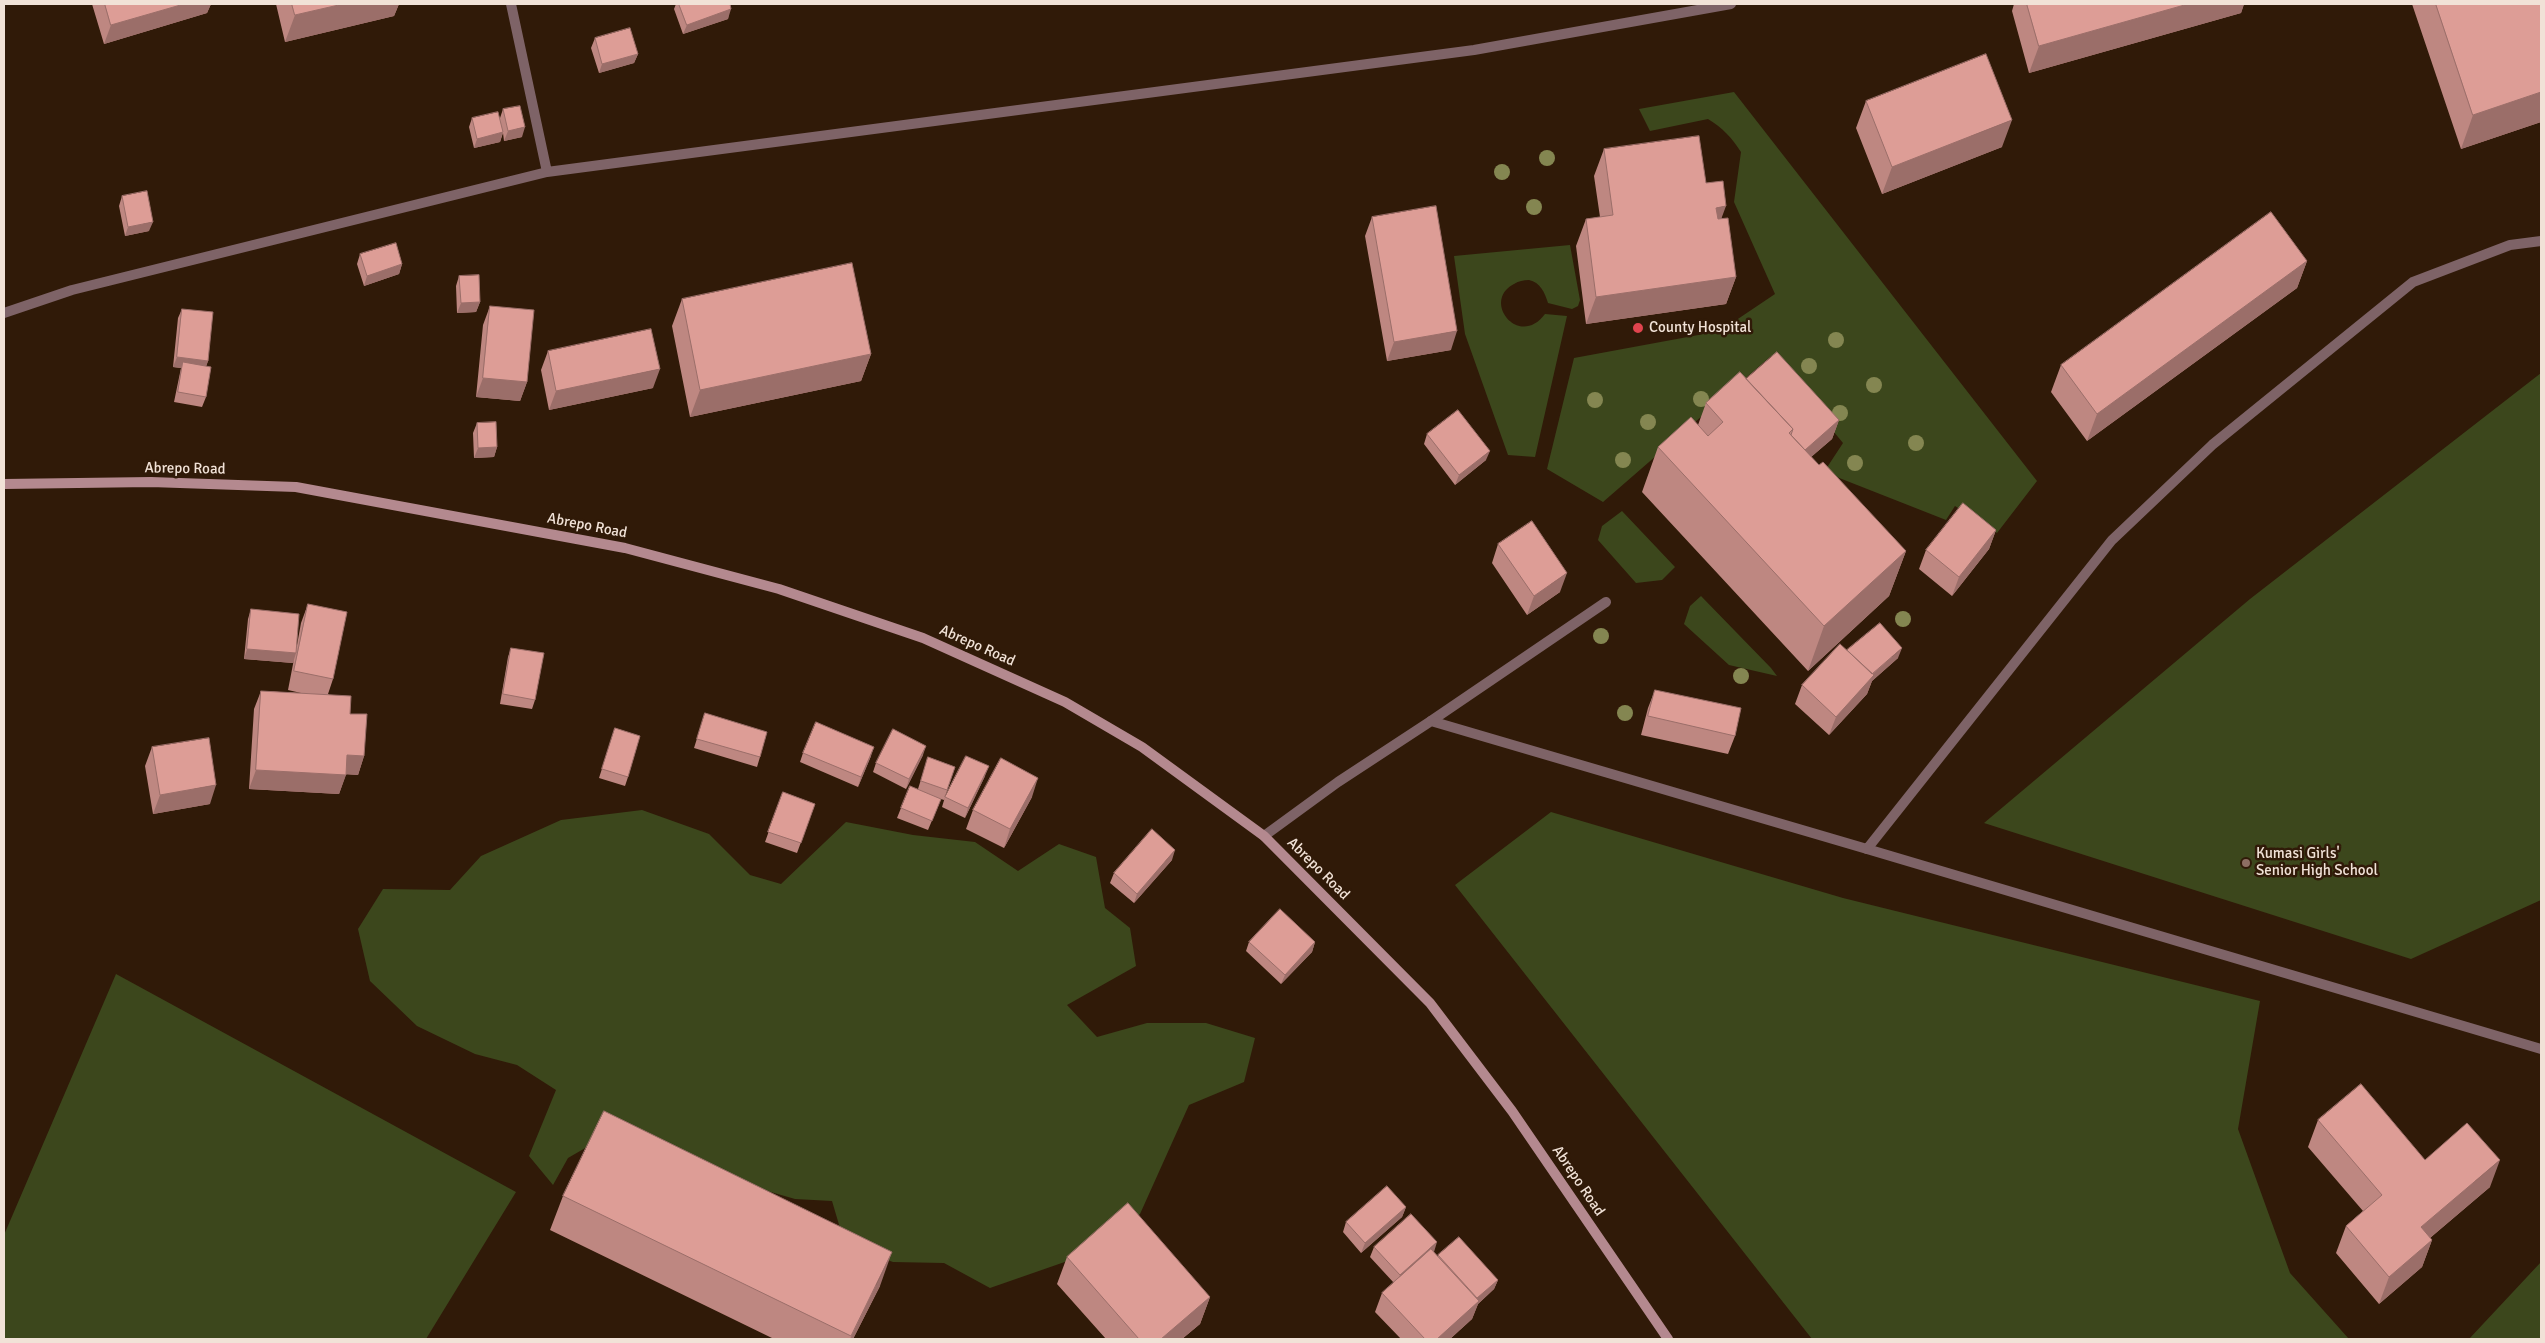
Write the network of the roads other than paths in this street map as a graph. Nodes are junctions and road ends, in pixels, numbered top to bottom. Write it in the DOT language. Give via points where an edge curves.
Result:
graph roads {
  1 [pos="511,4"];
  2 [pos="1731,4"];
  3 [pos="547,172"];
  4 [pos="2541,241"];
  5 [pos="4,313"];
  6 [pos="4,484"];
  7 [pos="1606,602"];
  8 [pos="1431,721"];
  9 [pos="1264,836"];
  10 [pos="1866,849"];
  11 [pos="2541,1049"];
  12 [pos="1668,1339"];
  1 -- 3 [label="street"];
  2 -- 3 [label="street" via="1474,50"];
  3 -- 5 [label="street" via="72,290"];
  4 -- 10 [label="street" via="2510,244 2413,282 2212,445 2112,540"];
  6 -- 9 [label="main road, Abrepo Road" via="152,482 296,487 625,548 779,589 923,638 1065,702 1142,747"];
  7 -- 8 [label="street"];
  8 -- 9 [label="street" via="1338,782"];
  8 -- 10 [label="street"];
  9 -- 12 [label="main road, Abrepo Road" via="1430,1003 1512,1111"];
  10 -- 11 [label="street"];
}
